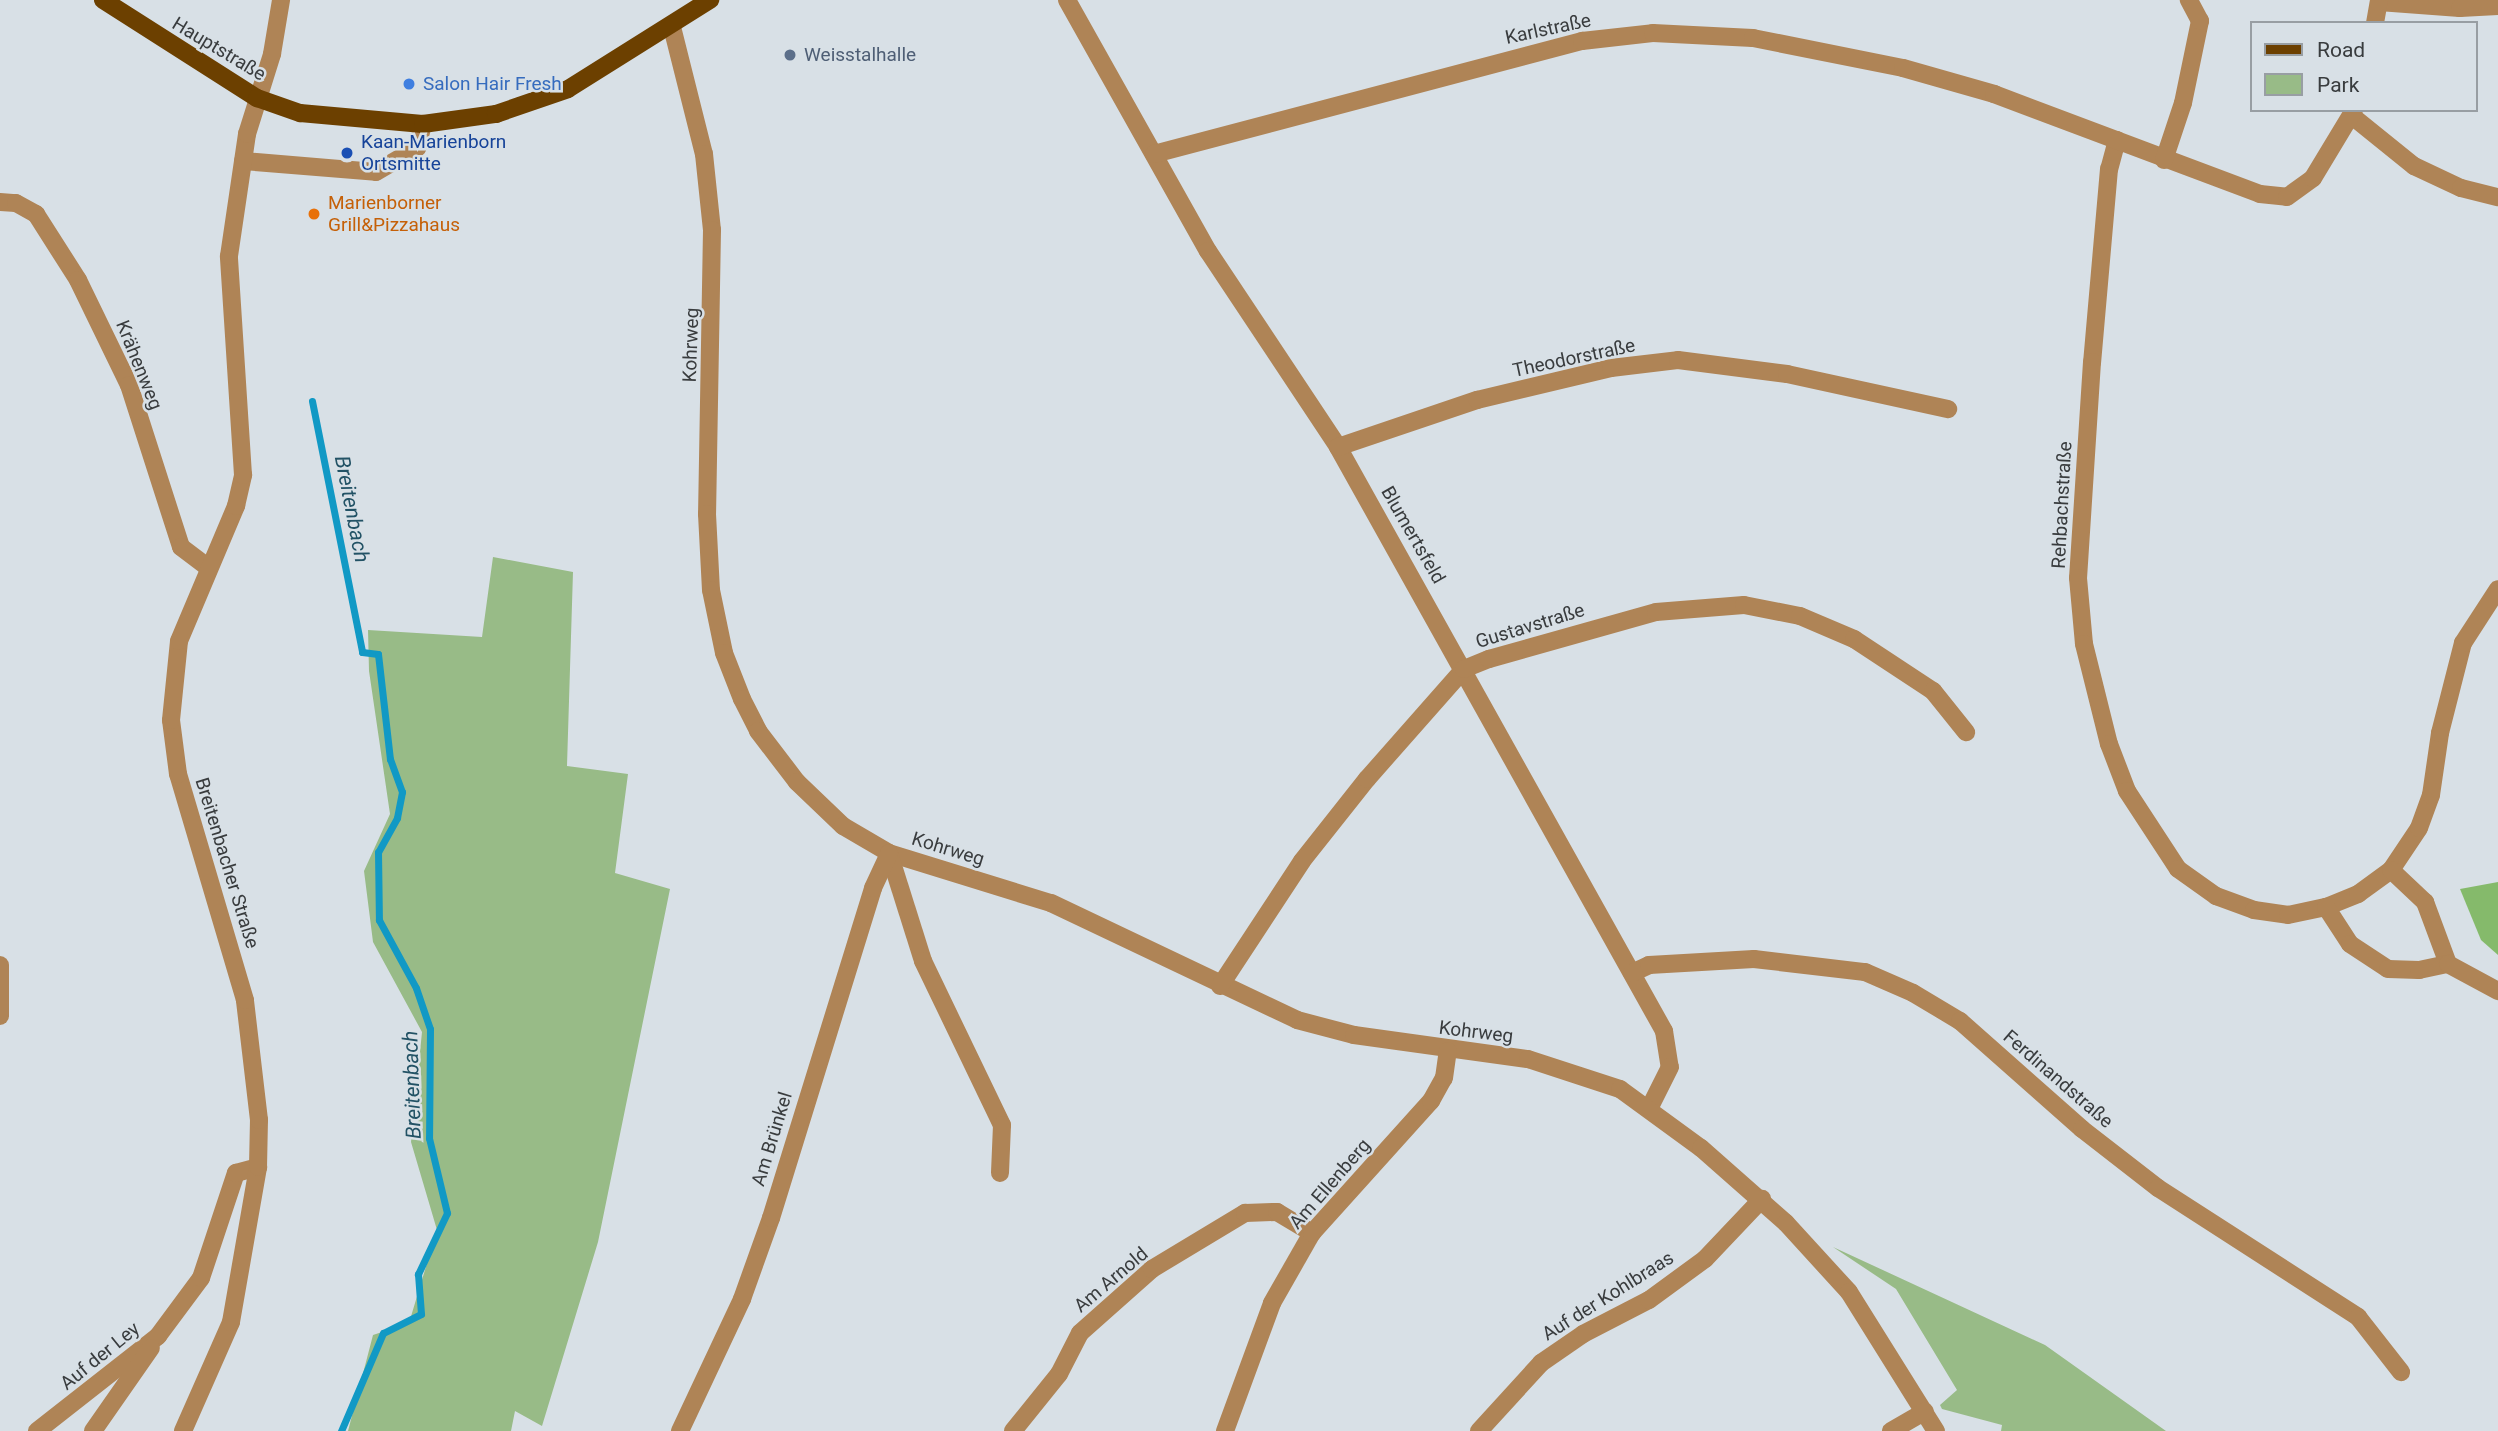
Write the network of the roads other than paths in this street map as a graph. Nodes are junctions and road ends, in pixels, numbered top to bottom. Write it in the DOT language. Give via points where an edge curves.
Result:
graph roads {
  1 [pos="103,0"];
  2 [pos="281,0"];
  3 [pos="710,0"];
  4 [pos="1066,0"];
  5 [pos="2189,0"];
  6 [pos="2379,1"];
  7 [pos="2498,6"];
  8 [pos="2375,21"];
  9 [pos="672,27"];
  10 [pos="257,98"];
  11 [pos="2353,113"];
  12 [pos="423,124"];
  13 [pos="2117,140"];
  14 [pos="1154,154"];
  15 [pos="2164,160"];
  16 [pos="243,161"];
  17 [pos="2498,197"];
  18 [pos="0,202"];
  19 [pos="1948,409"];
  20 [pos="1338,447"];
  21 [pos="208,567"];
  22 [pos="2498,589"];
  23 [pos="1464,669"];
  24 [pos="1966,732"];
  25 [pos="889,853"];
  26 [pos="2391,870"];
  27 [pos="2326,907"];
  28 [pos="2448,964"];
  29 [pos="0,965"];
  30 [pos="1632,973"];
  31 [pos="1220,986"];
  32 [pos="2498,992"];
  33 [pos="0,1016"];
  34 [pos="1448,1051"];
  35 [pos="1650,1107"];
  36 [pos="258,1167"];
  37 [pos="1000,1173"];
  38 [pos="1762,1199"];
  39 [pos="1312,1233"];
  40 [pos="158,1336"];
  41 [pos="2401,1373"];
  42 [pos="1925,1411"];
  43 [pos="37,1431"];
  44 [pos="93,1431"];
  45 [pos="183,1431"];
  46 [pos="680,1431"];
  47 [pos="1013,1431"];
  48 [pos="1225,1431"];
  49 [pos="1479,1431"];
  50 [pos="1891,1431"];
  51 [pos="1936,1431"];
  1 -- 10 [label="main road, Hauptstraße"];
  2 -- 10 [label="street, Breitenbacher Straße" via="272,54"];
  3 -- 9 [label="main road, Hauptstraße"];
  4 -- 14 [label="street, Blumertsfeld"];
  5 -- 15 [label="street" via="2200,21 2183,103"];
  6 -- 7 [label="street" via="2460,8"];
  6 -- 8 [label="street"];
  9 -- 12 [label="main road, Hauptstraße" via="569,89 496,114"];
  9 -- 25 [label="street, Kohrweg" via="704,154 712,230 707,514 711,590 724,653 758,731 797,782 842,826"];
  10 -- 12 [label="main road, Hauptstraße" via="300,113"];
  10 -- 16 [label="street, Breitenbacher Straße"];
  11 -- 15 [label="street" via="2314,178 2287,197 2260,194"];
  11 -- 17 [label="street" via="2414,166 2461,188"];
  12 -- 16 [label="street" via="417,148 376,172"];
  13 -- 14 [label="street, Karlstraße" via="1994,94 1903,68 1753,38 1653,33 1582,41"];
  13 -- 15 [label="street"];
  13 -- 27 [label="street, Rehbachstraße" via="2109,169 2078,528 2084,644 2099,712 2127,791 2178,869 2216,896 2254,910 2288,915"];
  14 -- 20 [label="street, Blumertsfeld" via="1208,251"];
  16 -- 21 [label="street, Breitenbacher Straße" via="229,256 243,475 236,506"];
  18 -- 21 [label="street, Krähenweg" via="16,203 36,214 78,280 129,385 181,547"];
  19 -- 20 [label="street, Theodorstraße" via="1787,374 1678,360 1611,368 1477,400"];
  20 -- 23 [label="street, Blumertsfeld"];
  21 -- 36 [label="street, Breitenbacher Straße" via="179,641 172,720 188,811 245,1000 256,1074"];
  22 -- 26 [label="street, Rehbachstraße" via="2463,643 2440,733 2431,795 2419,828"];
  23 -- 24 [label="street, Gustavstraße" via="1656,612 1744,605 1800,616 1854,639 1933,691"];
  23 -- 30 [label="street, Blumertsfeld"];
  23 -- 31 [label="street, Gustavstraße" via="1302,861"];
  25 -- 31 [label="street, Kohrweg" via="1051,903 1116,930"];
  25 -- 37 [label="street, Kohrweg" via="923,961 1002,1125"];
  25 -- 46 [label="street, Am Brünkel" via="865,914 742,1299"];
  26 -- 27 [label="street, Rehbachstraße" via="2358,894"];
  26 -- 28 [label="street" via="2425,902"];
  27 -- 28 [label="street" via="2350,944 2388,969 2419,970"];
  28 -- 32 [label="street"];
  29 -- 33 [label="street"];
  30 -- 35 [label="street, Blumertsfeld" via="1670,1049 1670,1067"];
  30 -- 41 [label="street, Ferdinandstraße" via="1649,965 1754,959 1865,972 1913,993 1960,1021 2081,1129 2158,1188 2358,1317"];
  31 -- 34 [label="street, Kohrweg" via="1297,1020"];
  34 -- 35 [label="street, Kohrweg" via="1528,1059 1583,1074"];
  34 -- 39 [label="street, Am Ellenberg" via="1444,1079 1431,1101"];
  35 -- 38 [label="street, Kohrweg"];
  36 -- 40 [label="street, Auf der Ley" via="236,1173 201,1278"];
  36 -- 45 [label="street, Breitenbacher Straße" via="231,1322"];
  38 -- 42 [label="street, Kohrweg" via="1849,1292"];
  38 -- 49 [label="street, Auf der Kohlbraas" via="1683,1275 1541,1363"];
  39 -- 47 [label="street, Am Arnold" via="1277,1212 1245,1213 1152,1269 1080,1333 1059,1374"];
  39 -- 48 [label="street, Am Ellenberg" via="1272,1303"];
  40 -- 43 [label="street, Auf der Ley"];
  40 -- 44 [label="street"];
  42 -- 50 [label="street"];
  42 -- 51 [label="street, Kohrweg"];
}
